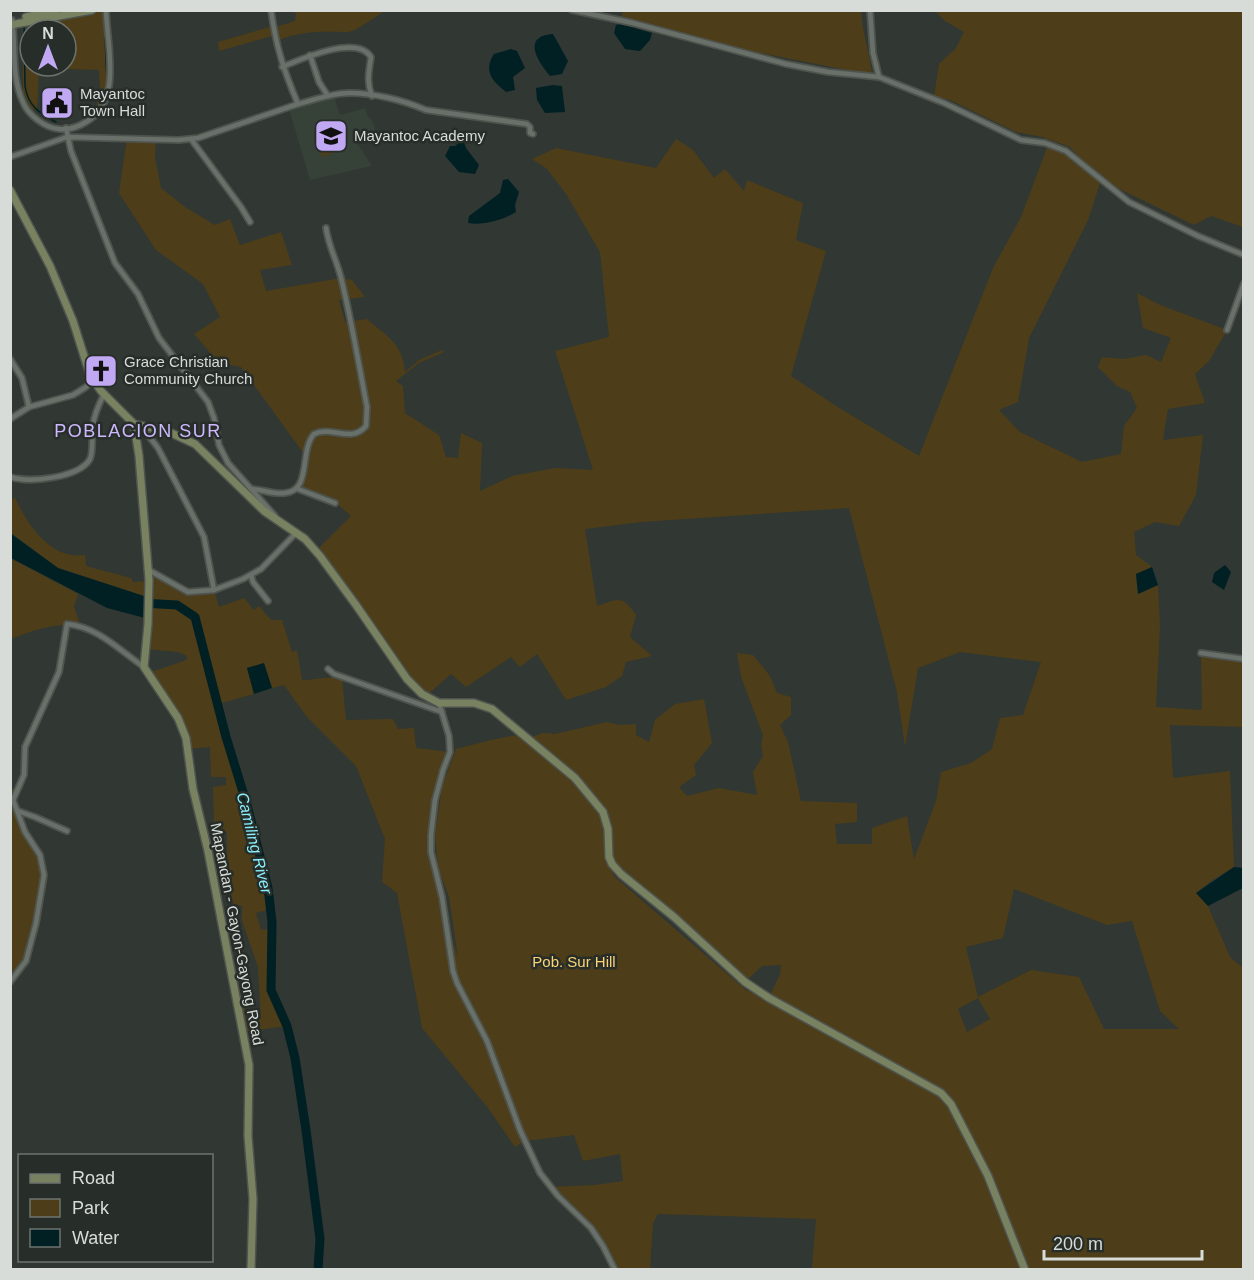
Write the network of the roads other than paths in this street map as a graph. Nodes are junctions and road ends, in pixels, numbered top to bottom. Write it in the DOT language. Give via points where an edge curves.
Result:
graph roads {
  1 [pos="92,10"];
  2 [pos="106,10"];
  3 [pos="271,10"];
  4 [pos="572,10"];
  5 [pos="870,10"];
  6 [pos="59,12"];
  7 [pos="12,22"];
  8 [pos="310,55"];
  9 [pos="282,67"];
  10 [pos="879,77"];
  11 [pos="328,96"];
  12 [pos="372,96"];
  13 [pos="298,104"];
  14 [pos="66,128"];
  15 [pos="533,134"];
  16 [pos="67,137"];
  17 [pos="191,139"];
  18 [pos="10,157"];
  19 [pos="10,190"];
  20 [pos="250,222"];
  21 [pos="326,228"];
  22 [pos="1244,255"];
  23 [pos="1244,284"];
  24 [pos="1227,330"];
  25 [pos="10,359"];
  26 [pos="92,380"];
  27 [pos="104,394"];
  28 [pos="29,407"];
  29 [pos="10,419"];
  30 [pos="134,424"];
  31 [pos="142,427"];
  32 [pos="10,477"];
  33 [pos="251,489"];
  34 [pos="298,489"];
  35 [pos="336,503"];
  36 [pos="279,521"];
  37 [pos="296,533"];
  38 [pos="147,569"];
  39 [pos="251,575"];
  40 [pos="214,590"];
  41 [pos="268,601"];
  42 [pos="1201,653"];
  43 [pos="1244,659"];
  44 [pos="144,667"];
  45 [pos="328,669"];
  46 [pos="439,703"];
  47 [pos="442,712"];
  48 [pos="18,811"];
  49 [pos="67,831"];
  50 [pos="10,982"];
  51 [pos="251,1269"];
  52 [pos="615,1269"];
  53 [pos="1025,1269"];
  1 -- 6 [label="main road"];
  2 -- 14 [label="street" via="108,96 92,118"];
  3 -- 9 [label="street"];
  4 -- 10 [label="street" via="786,64"];
  5 -- 10 [label="street"];
  6 -- 7 [label="main road"];
  7 -- 14 [label="street" via="16,78 24,105 46,124"];
  8 -- 9 [label="street"];
  8 -- 11 [label="street"];
  8 -- 12 [label="street" via="339,48 365,50 371,57 367,84"];
  9 -- 13 [label="street"];
  10 -- 22 [label="street" via="1021,140 1066,151 1129,202"];
  11 -- 12 [label="street"];
  11 -- 13 [label="street"];
  12 -- 15 [label="street" via="411,103 426,110 527,124"];
  13 -- 17 [label="street"];
  14 -- 16 [label="street"];
  16 -- 17 [label="street"];
  16 -- 18 [label="street"];
  16 -- 33 [label="street" via="115,263 138,294 159,338 208,402 222,452"];
  17 -- 20 [label="street"];
  19 -- 26 [label="main road" via="45,255"];
  21 -- 34 [label="street" via="346,297 367,419 358,433 314,434 306,446"];
  23 -- 24 [label="street"];
  25 -- 28 [label="street" via="22,378"];
  26 -- 27 [label="main road"];
  26 -- 28 [label="street" via="73,395"];
  27 -- 30 [label="main road"];
  27 -- 32 [label="street" via="93,424 90,459 80,468 36,479"];
  28 -- 29 [label="street"];
  30 -- 31 [label="main road"];
  30 -- 38 [label="main road"];
  31 -- 36 [label="main road" via="169,432 195,444"];
  31 -- 40 [label="street" via="158,448 202,532"];
  33 -- 34 [label="street" via="280,494"];
  33 -- 36 [label="street"];
  34 -- 35 [label="street"];
  36 -- 37 [label="main road"];
  37 -- 39 [label="street"];
  37 -- 46 [label="main road" via="320,556 407,680 428,699"];
  38 -- 40 [label="street" via="188,592"];
  38 -- 44 [label="main road"];
  39 -- 40 [label="street"];
  39 -- 41 [label="street"];
  42 -- 43 [label="street"];
  44 -- 48 [label="street" via="103,637 67,624 59,672 24,750 24,774 14,800"];
  44 -- 51 [label="main road, Mapandan - Gayon-Gayong Road" via="178,718 186,738 247,1052 253,1198"];
  45 -- 47 [label="street"];
  46 -- 47 [label="street"];
  46 -- 53 [label="main road" via="474,703 492,709 575,778 603,812 612,864 745,982 941,1093 951,1104 988,1176"];
  47 -- 52 [label="street" via="450,752 432,813 431,852 453,971 487,1041 540,1173 591,1228"];
  48 -- 49 [label="street"];
  48 -- 50 [label="street" via="29,840 40,855 44,875 26,960"];
}
